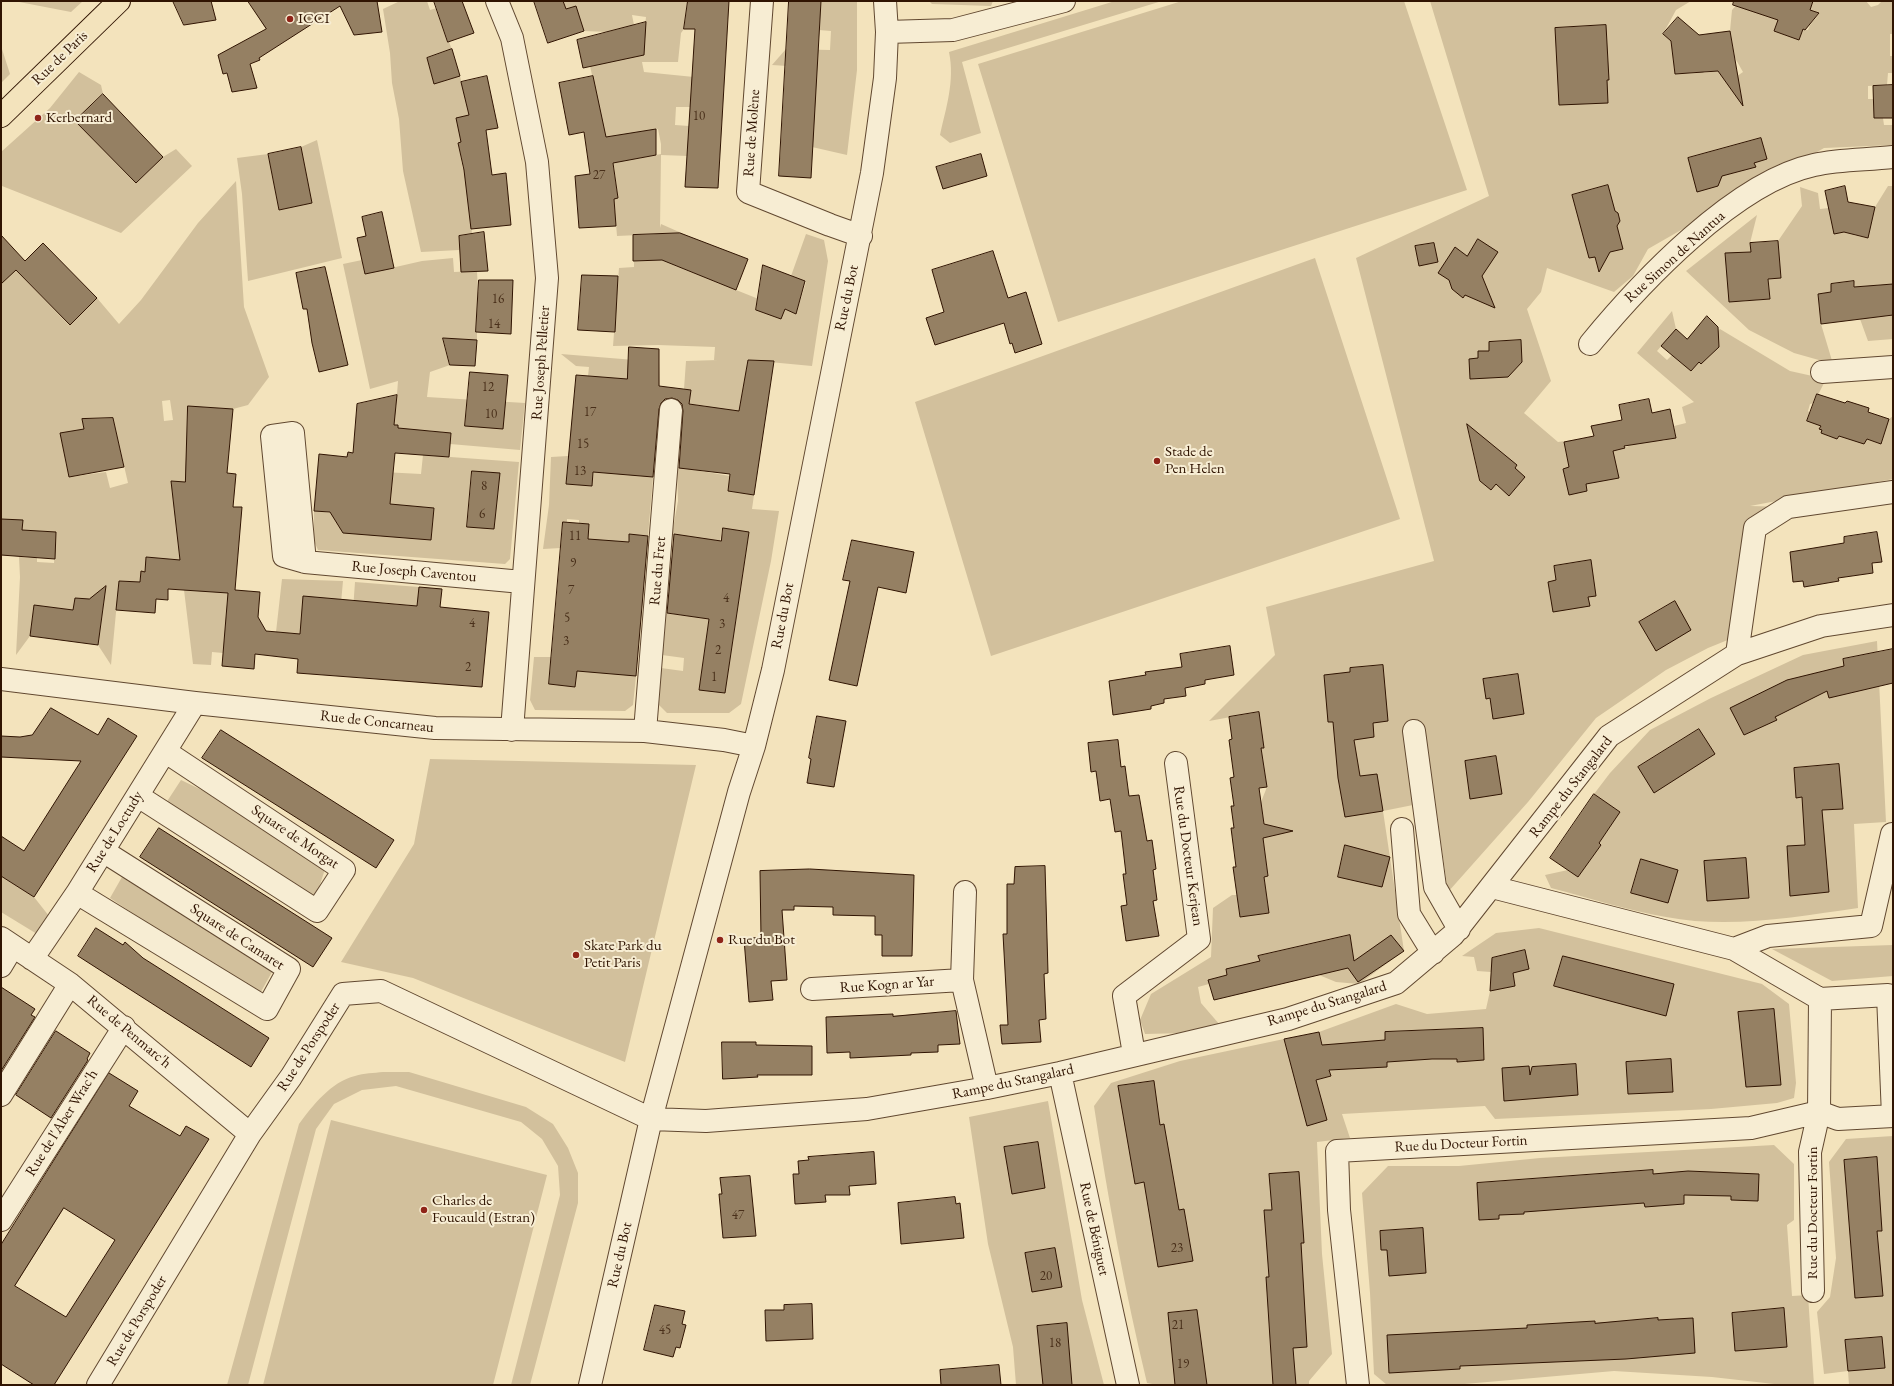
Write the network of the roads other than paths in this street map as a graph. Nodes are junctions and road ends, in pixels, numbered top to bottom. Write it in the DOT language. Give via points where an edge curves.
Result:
graph roads {
  1 [pos="119,1"];
  2 [pos="497,1"];
  3 [pos="762,1"];
  4 [pos="885,1"];
  5 [pos="1064,1"];
  6 [pos="887,32"];
  7 [pos="1,116"];
  8 [pos="1893,157"];
  9 [pos="861,236"];
  10 [pos="1590,344"];
  11 [pos="1893,367"];
  12 [pos="1822,372"];
  13 [pos="671,410"];
  14 [pos="1893,492"];
  15 [pos="305,562"];
  16 [pos="522,582"];
  17 [pos="1893,615"];
  18 [pos="1737,654"];
  19 [pos="1,679"];
  20 [pos="195,702"];
  21 [pos="512,730"];
  22 [pos="645,731"];
  23 [pos="1414,731"];
  24 [pos="754,746"];
  25 [pos="166,752"];
  26 [pos="1176,763"];
  27 [pos="138,796"];
  28 [pos="1402,829"];
  29 [pos="1892,834"];
  30 [pos="103,851"];
  31 [pos="1492,887"];
  32 [pos="965,892"];
  33 [pos="77,893"];
  34 [pos="1459,928"];
  35 [pos="7,942"];
  36 [pos="1734,949"];
  37 [pos="1433,953"];
  38 [pos="32,959"];
  39 [pos="1,966"];
  40 [pos="962,980"];
  41 [pos="70,984"];
  42 [pos="812,989"];
  43 [pos="1820,999"];
  44 [pos="124,1027"];
  45 [pos="1134,1054"];
  46 [pos="1060,1073"];
  47 [pos="987,1088"];
  48 [pos="1,1095"];
  49 [pos="1819,1112"];
  50 [pos="651,1120"];
  51 [pos="250,1134"];
  52 [pos="1,1220"];
  53 [pos="1813,1291"];
  54 [pos="98,1385"];
  55 [pos="590,1385"];
  56 [pos="1128,1385"];
  57 [pos="1358,1385"];
  1 -- 7 [label="main road, Rue de Paris"];
  2 -- 16 [label="street, Rue Joseph Pelletier" via="512,38 536,162 547,278"];
  3 -- 9 [label="street, Rue de Molène" via="748,192"];
  4 -- 6 [label="street, Rue du Bot"];
  5 -- 6 [label="street" via="954,30"];
  6 -- 9 [label="street, Rue du Bot" via="884,85"];
  8 -- 10 [label="street, Rue Simon de Nantua" via="1815,165 1776,178 1721,214 1667,261 1621,306"];
  9 -- 24 [label="street, Rue du Bot" via="852,270 773,670"];
  11 -- 12 [label="street"];
  13 -- 22 [label="street, Rue du Fret"];
  14 -- 18 [label="street" via="1788,507 1755,528"];
  15 -- 15 [label="street, Rue Joseph Caventou" via="284,556 272,436 293,433"];
  15 -- 16 [label="street, Rue Joseph Caventou"];
  16 -- 21 [label="street, Rue Joseph Pelletier"];
  17 -- 18 [label="street, Rampe du Stangalard" via="1821,626"];
  18 -- 31 [label="street, Rampe du Stangalard" via="1609,736"];
  19 -- 20 [label="street, Rue de Concarneau"];
  20 -- 21 [label="street, Rue de Concarneau" via="435,728"];
  20 -- 25 [label="street, Rue de Loctudy"];
  21 -- 22 [label="street, Rue de Concarneau"];
  22 -- 24 [label="street, Rue de Concarneau"];
  23 -- 34 [label="street" via="1435,887"];
  24 -- 50 [label="street, Rue du Bot" via="737,800"];
  25 -- 27 [label="street, Rue de Loctudy"];
  25 -- 27 [label="street, Square de Morgat" via="344,870 318,911"];
  26 -- 45 [label="street, Rue du Docteur Kerjean" via="1200,939 1124,996"];
  27 -- 30 [label="street, Rue de Loctudy"];
  28 -- 37 [label="street" via="1409,914"];
  29 -- 36 [label="street" via="1871,926 1768,936"];
  30 -- 33 [label="street, Rue de Loctudy"];
  30 -- 33 [label="street, Square de Camaret" via="289,969 267,1009"];
  31 -- 34 [label="street, Rampe du Stangalard"];
  31 -- 36 [label="street"];
  32 -- 40 [label="street"];
  33 -- 38 [label="street, Rue de Loctudy"];
  34 -- 37 [label="street, Rampe du Stangalard"];
  35 -- 38 [label="street, Rue de Penmarc'h"];
  35 -- 39 [label="street"];
  36 -- 43 [label="street"];
  37 -- 45 [label="street, Rampe du Stangalard" via="1396,983 1288,1019"];
  38 -- 41 [label="street, Rue de Penmarc'h"];
  40 -- 42 [label="street, Rue Kogn ar Yar"];
  40 -- 47 [label="street"];
  41 -- 44 [label="street, Rue de Penmarc'h"];
  41 -- 48 [label="street"];
  43 -- 49 [label="street, Rue du Docteur Fortin"];
  43 -- 49 [label="street" via="1888,995 1893,1116 1838,1119"];
  44 -- 51 [label="street, Rue de Penmarc'h"];
  44 -- 52 [label="street, Rue de l'Aber Wrac'h"];
  45 -- 46 [label="street, Rampe du Stangalard"];
  46 -- 47 [label="street, Rampe du Stangalard"];
  46 -- 56 [label="street, Rue de Béniguet"];
  47 -- 50 [label="street, Rampe du Stangalard" via="867,1109 706,1121"];
  49 -- 53 [label="street, Rue du Docteur Fortin" via="1810,1152"];
  49 -- 57 [label="street, Rue du Docteur Fortin" via="1751,1128 1337,1151 1339,1210"];
  50 -- 51 [label="street, Rue de Porspoder" via="381,992 343,994 291,1077"];
  50 -- 55 [label="street, Rue du Bot"];
  51 -- 54 [label="street, Rue de Porspoder"];
}
